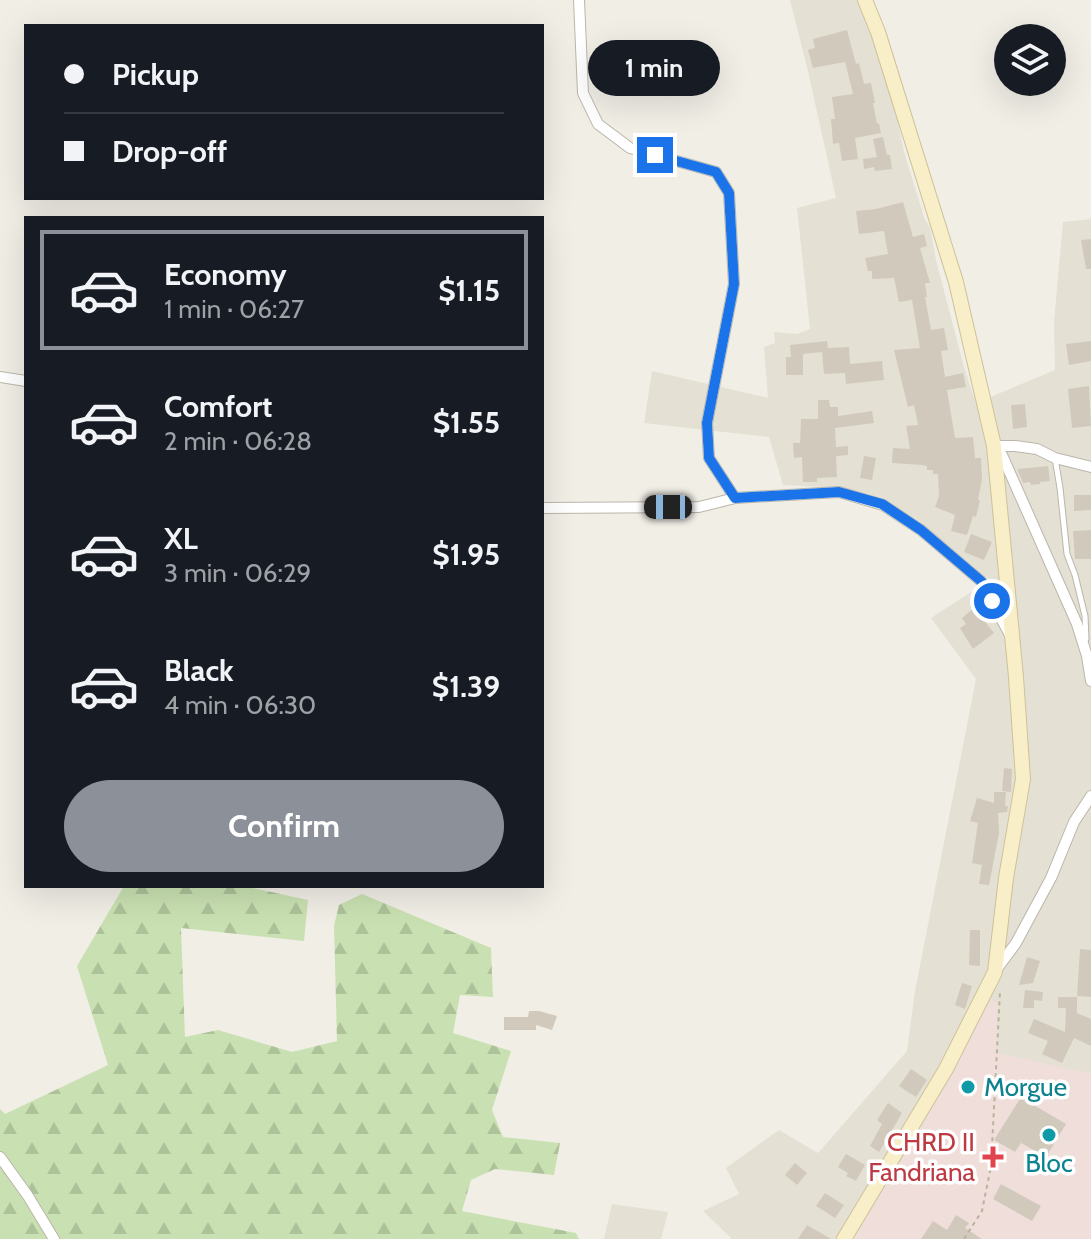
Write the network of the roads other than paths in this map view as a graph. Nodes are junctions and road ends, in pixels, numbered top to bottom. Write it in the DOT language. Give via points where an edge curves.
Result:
graph roads {
  1 [pos="579,0"];
  2 [pos="865,0"];
  3 [pos="0,377"];
  4 [pos="24,381"];
  5 [pos="994,446"];
  6 [pos="1055,458"];
  7 [pos="1091,467"];
  8 [pos="735,498"];
  9 [pos="544,508"];
  10 [pos="1013,642"];
  11 [pos="1087,656"];
  12 [pos="1091,681"];
  13 [pos="1091,796"];
  14 [pos="995,972"];
  15 [pos="0,1157"];
  16 [pos="54,1239"];
  17 [pos="844,1239"];
  1 -- 8 [label="street" via="583,93 598,124 630,148 716,172 729,193 734,284 707,423 709,458"];
  2 -- 5 [label="street" via="956,282"];
  3 -- 4 [label="street"];
  5 -- 6 [label="street" via="1037,449"];
  5 -- 10 [label="street"];
  5 -- 11 [label="street"];
  6 -- 7 [label="street"];
  6 -- 11 [label="lane" via="1067,554 1085,616"];
  8 -- 9 [label="street" via="699,507"];
  8 -- 10 [label="street" via="839,492 883,505 981,581"];
  10 -- 14 [label="street" via="1023,779"];
  11 -- 12 [label="street"];
  13 -- 14 [label="street" via="1016,943"];
  14 -- 17 [label="street" via="946,1069"];
  15 -- 16 [label="street"];
}
